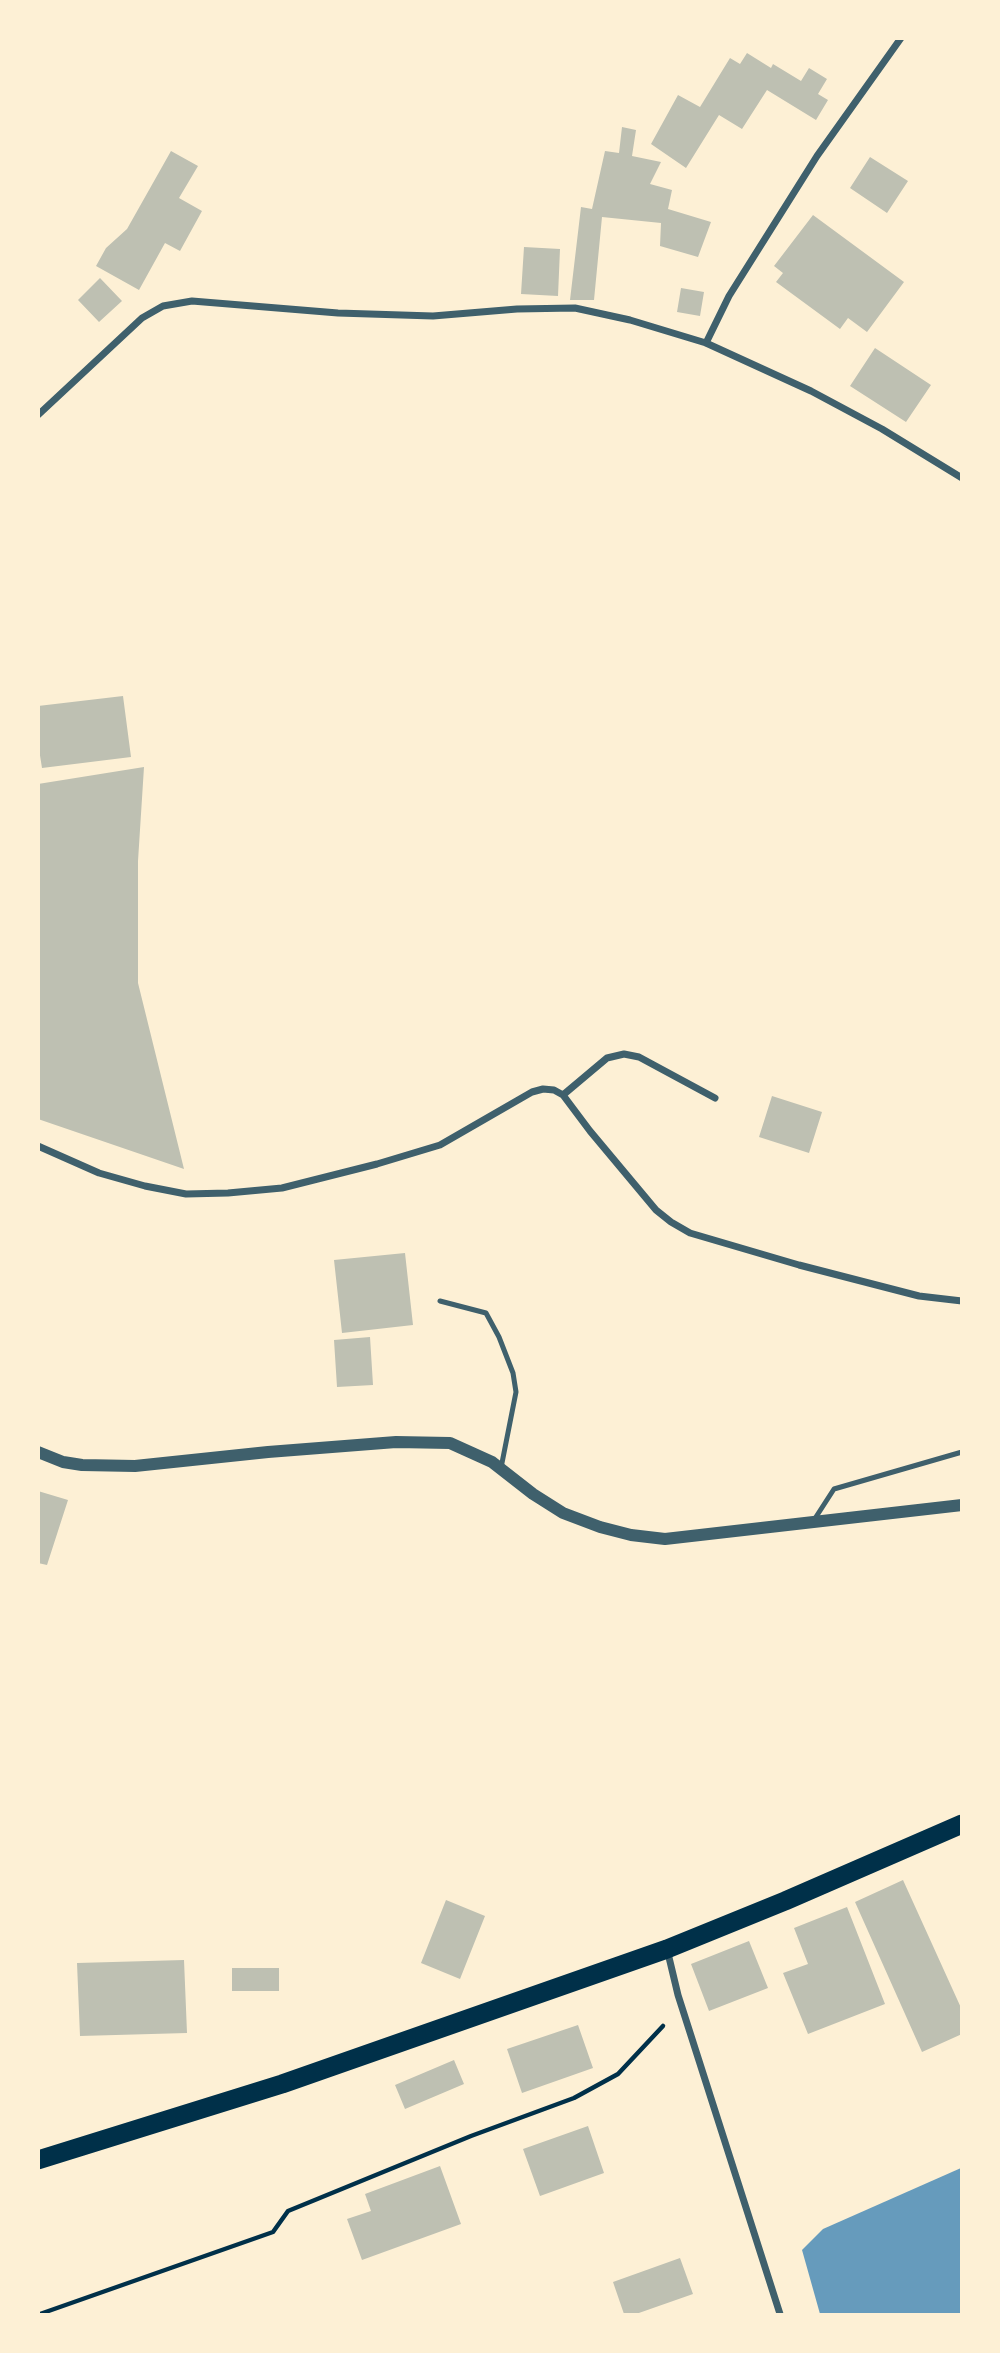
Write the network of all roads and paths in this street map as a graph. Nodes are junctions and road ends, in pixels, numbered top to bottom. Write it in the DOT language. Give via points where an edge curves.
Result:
graph roads {
  1 [pos="901,38"];
  2 [pos="706,343"];
  3 [pos="38,415"];
  4 [pos="961,478"];
  5 [pos="563,1095"];
  6 [pos="715,1098"];
  7 [pos="38,1146"];
  8 [pos="440,1300"];
  9 [pos="961,1301"];
  10 [pos="38,1452"];
  11 [pos="961,1452"];
  12 [pos="501,1469"];
  13 [pos="961,1505"];
  14 [pos="812,1522"];
  15 [pos="961,1824"];
  16 [pos="667,1949"];
  17 [pos="678,1995"];
  18 [pos="38,2160"];
  19 [pos="40,2315"];
  20 [pos="780,2315"];
  1 -- 2 [label="street" via="817,156 729,296"];
  2 -- 3 [label="street" via="575,308 433,316 192,301 163,306 142,318"];
  2 -- 4 [label="street" via="823,397"];
  5 -- 6 [label="street" via="607,1058 624,1054 639,1057"];
  5 -- 7 [label="street" via="554,1090 532,1092 440,1145 282,1188 186,1194 99,1173"];
  5 -- 9 [label="street" via="656,1210 690,1233 919,1296"];
  8 -- 12 [label="lane" via="486,1313 513,1373 516,1392"];
  10 -- 12 [label="street" via="82,1465 135,1466 426,1441 450,1443"];
  11 -- 14 [label="lane" via="834,1489"];
  12 -- 14 [label="street" via="563,1513 631,1535 665,1539"];
  13 -- 14 [label="street"];
  15 -- 16 [label="highway"];
  16 -- 17 [label="street"];
  16 -- 18 [label="highway" via="282,2084"];
  17 -- 19 [label="path" via="670,2018 618,2074 574,2098 288,2211 273,2232"];
  17 -- 20 [label="street"];
}
